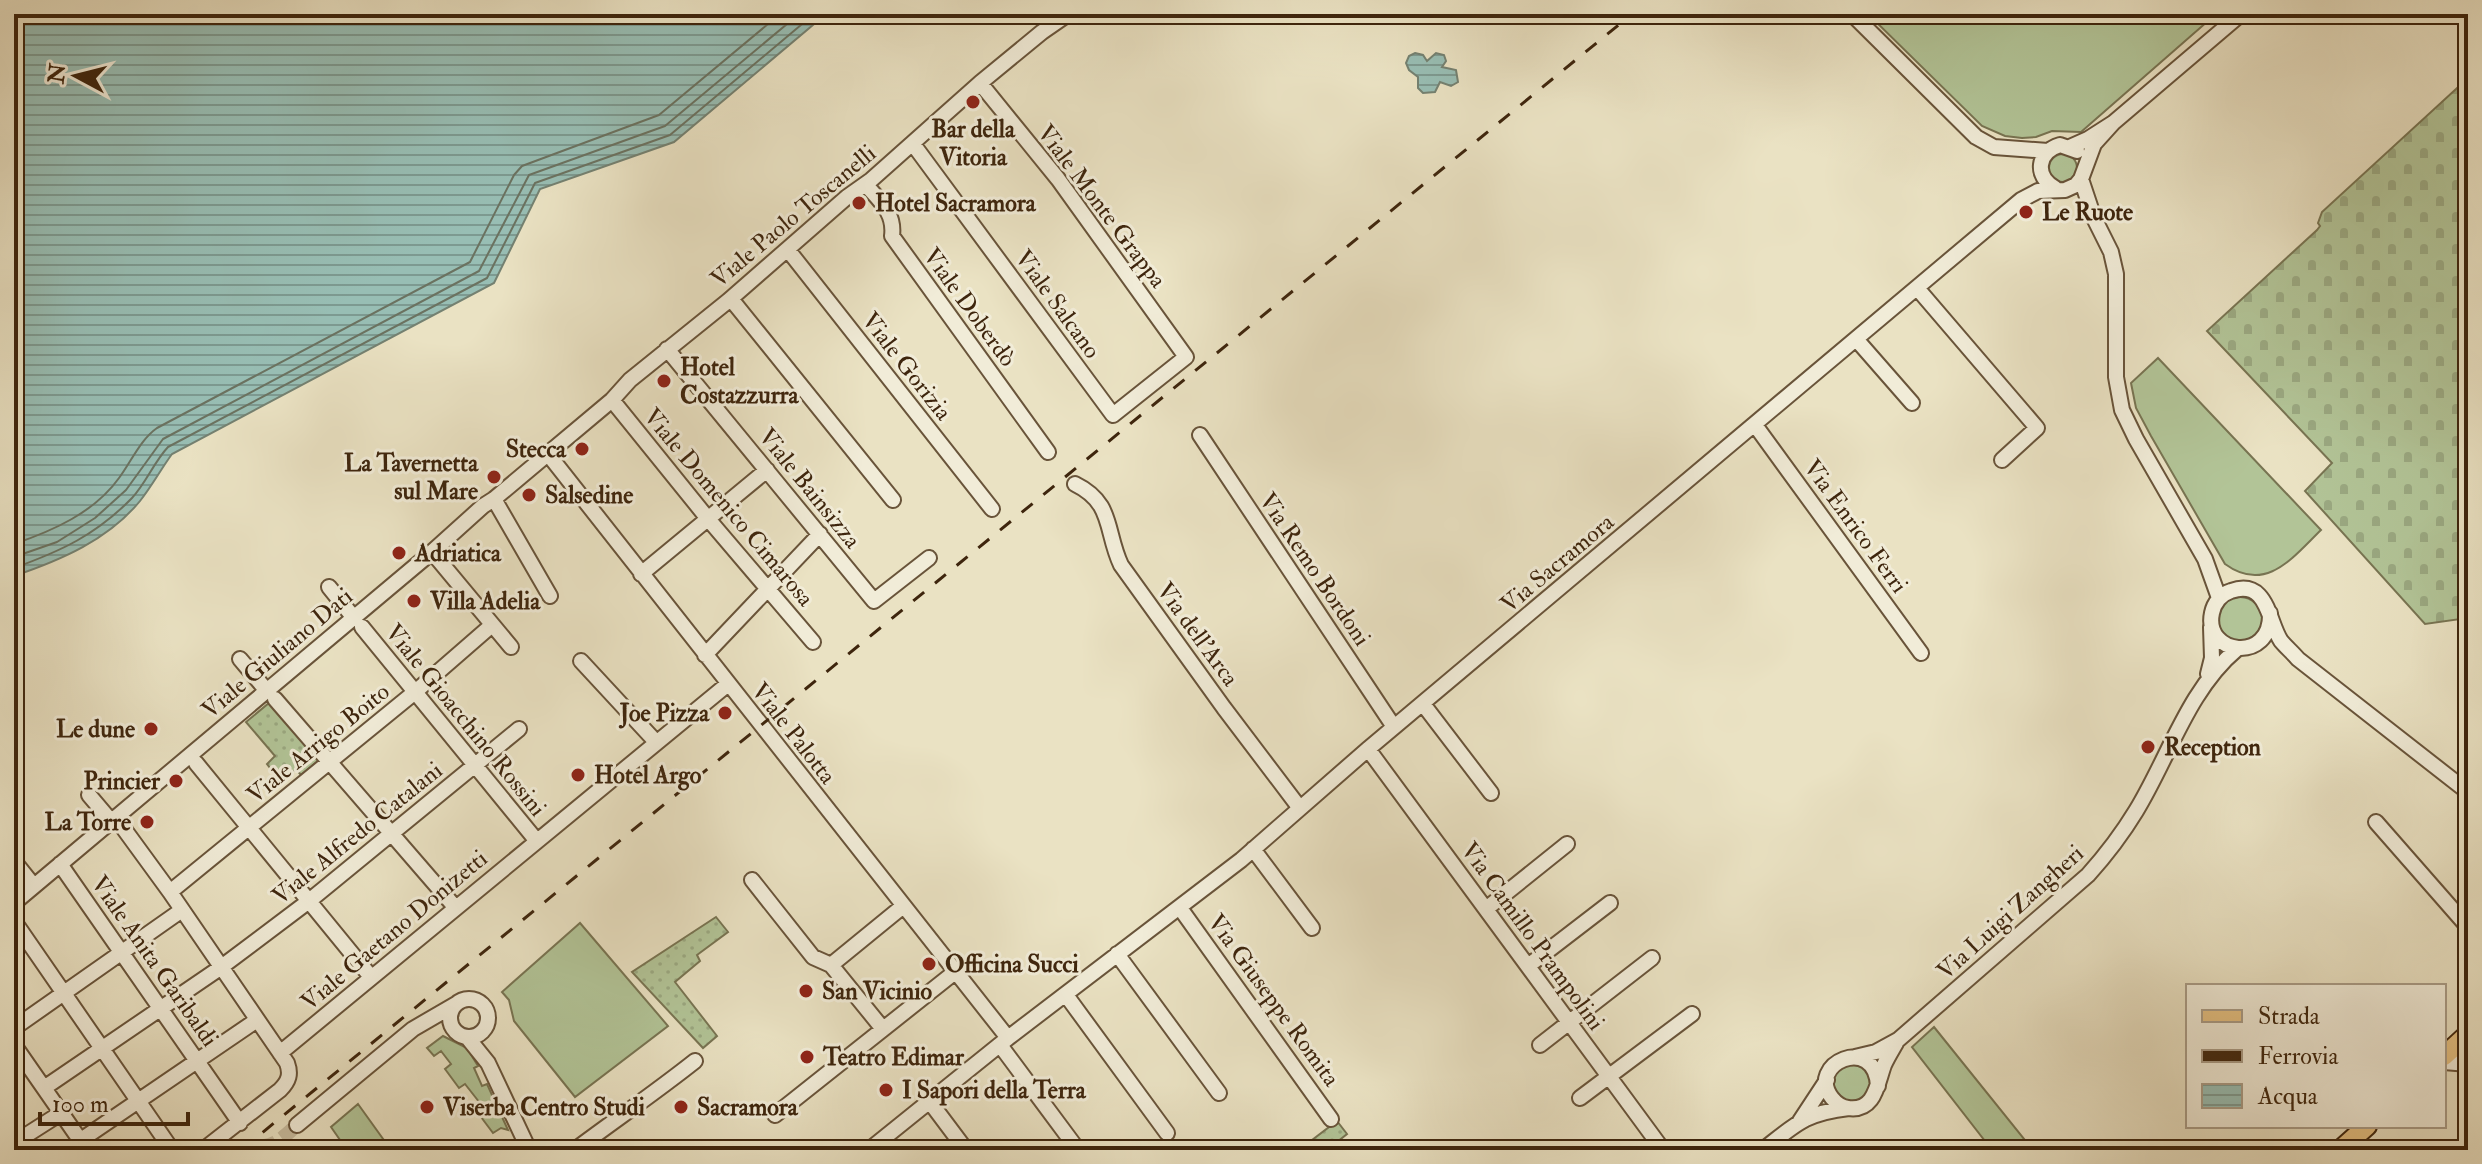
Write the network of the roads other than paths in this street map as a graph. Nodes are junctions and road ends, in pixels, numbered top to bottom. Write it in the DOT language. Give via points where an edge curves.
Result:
graph roads {
  1 [pos="1068,14"];
  2 [pos="1852,14"];
  3 [pos="2241,14"];
  4 [pos="980,83"];
  5 [pos="2113,123"];
  6 [pos="913,144"];
  7 [pos="2070,147"];
  8 [pos="2017,150"];
  9 [pos="2048,151"];
  10 [pos="2041,169"];
  11 [pos="2073,180"];
  12 [pos="866,185"];
  13 [pos="2021,200"];
  14 [pos="788,250"];
  15 [pos="1917,288"];
  16 [pos="731,299"];
  17 [pos="1856,339"];
  18 [pos="667,349"];
  19 [pos="1186,357"];
  20 [pos="612,400"];
  21 [pos="1912,403"];
  22 [pos="1755,425"];
  23 [pos="1200,435"];
  24 [pos="1048,452"];
  25 [pos="548,454"];
  26 [pos="2002,460"];
  27 [pos="767,470"];
  28 [pos="1075,484"];
  29 [pos="494,499"];
  30 [pos="893,500"];
  31 [pos="992,509"];
  32 [pos="709,520"];
  33 [pos="820,534"];
  34 [pos="432,552"];
  35 [pos="929,558"];
  36 [pos="2205,559"];
  37 [pos="641,574"];
  38 [pos="329,587"];
  39 [pos="767,588"];
  40 [pos="2235,590"];
  41 [pos="550,596"];
  42 [pos="2219,598"];
  43 [pos="2270,613"];
  44 [pos="358,622"];
  45 [pos="492,625"];
  46 [pos="2211,625"];
  47 [pos="813,642"];
  48 [pos="511,647"];
  49 [pos="2242,649"];
  50 [pos="1921,653"];
  51 [pos="705,655"];
  52 [pos="240,659"];
  53 [pos="2298,659"];
  54 [pos="581,661"];
  55 [pos="2207,679"];
  56 [pos="728,684"];
  57 [pos="415,692"];
  58 [pos="271,695"];
  59 [pos="1423,704"];
  60 [pos="1394,727"];
  61 [pos="519,729"];
  62 [pos="656,742"];
  63 [pos="1368,749"];
  64 [pos="330,762"];
  65 [pos="196,763"];
  66 [pos="476,766"];
  67 [pos="2468,792"];
  68 [pos="1491,793"];
  69 [pos="89,795"];
  70 [pos="1299,807"];
  71 [pos="113,820"];
  72 [pos="2376,822"];
  73 [pos="249,828"];
  74 [pos="391,832"];
  75 [pos="536,840"];
  76 [pos="1567,844"];
  77 [pos="1253,849"];
  78 [pos="14,861"];
  79 [pos="60,864"];
  80 [pos="752,880"];
  81 [pos="34,886"];
  82 [pos="170,892"];
  83 [pos="309,901"];
  84 [pos="14,903"];
  85 [pos="1610,903"];
  86 [pos="455,907"];
  87 [pos="902,907"];
  88 [pos="1180,908"];
  89 [pos="1486,909"];
  90 [pos="182,910"];
  91 [pos="14,921"];
  92 [pos="2468,927"];
  93 [pos="1312,928"];
  94 [pos="121,952"];
  95 [pos="1117,954"];
  96 [pos="1652,958"];
  97 [pos="831,965"];
  98 [pos="1528,966"];
  99 [pos="220,968"];
  100 [pos="955,972"];
  101 [pos="371,977"];
  102 [pos="64,994"];
  103 [pos="1064,996"];
  104 [pos="456,1004"];
  105 [pos="160,1007"];
  106 [pos="1692,1014"];
  107 [pos="257,1020"];
  108 [pos="1569,1022"];
  109 [pos="14,1028"];
  110 [pos="883,1029"];
  111 [pos="483,1031"];
  112 [pos="461,1034"];
  113 [pos="401,1039"];
  114 [pos="1898,1040"];
  115 [pos="1004,1042"];
  116 [pos="2467,1042"];
  117 [pos="14,1045"];
  118 [pos="1540,1045"];
  119 [pos="101,1047"];
  120 [pos="280,1053"];
  121 [pos="1855,1057"];
  122 [pos="2446,1058"];
  123 [pos="2446,1059"];
  124 [pos="198,1061"];
  125 [pos="695,1061"];
  126 [pos="2468,1064"];
  127 [pos="493,1073"];
  128 [pos="1608,1076"];
  129 [pos="1827,1080"];
  130 [pos="1878,1086"];
  131 [pos="44,1088"];
  132 [pos="1219,1093"];
  133 [pos="1131,1095"];
  134 [pos="1580,1098"];
  135 [pos="139,1101"];
  136 [pos="930,1102"];
  137 [pos="1849,1108"];
  138 [pos="61,1113"];
  139 [pos="775,1115"];
  140 [pos="1331,1119"];
  141 [pos="1800,1121"];
  142 [pos="240,1123"];
  143 [pos="297,1125"];
  144 [pos="2365,1128"];
  145 [pos="1167,1133"];
  146 [pos="14,1143"];
  147 [pos="84,1145"];
  148 [pos="172,1150"];
  149 [pos="203,1150"];
  150 [pos="529,1150"];
  151 [pos="575,1150"];
  152 [pos="869,1150"];
  153 [pos="966,1150"];
  154 [pos="1078,1150"];
  155 [pos="1663,1150"];
  156 [pos="1763,1150"];
  157 [pos="2340,1150"];
  1 -- 4 [label="street, Viale Paolo Toscanelli"];
  2 -- 8 [label="street" via="1976,137 1994,147"];
  3 -- 5 [label="street"];
  4 -- 6 [label="street, Viale Paolo Toscanelli"];
  4 -- 19 [label="street, Viale Monte Grappa" via="1040,155"];
  5 -- 7 [label="street"];
  5 -- 11 [label="street"];
  6 -- 12 [label="street, Viale Paolo Toscanelli"];
  6 -- 19 [label="street, Viale Salcano" via="1113,415"];
  7 -- 9 [label="street"];
  7 -- 11 [label="street" via="2079,153"];
  8 -- 9 [label="street"];
  8 -- 10 [label="street"];
  9 -- 10 [label="street"];
  10 -- 11 [label="street" via="2049,185"];
  10 -- 13 [label="street, Via Sacramora"];
  11 -- 13 [label="street, Via Sacramora"];
  11 -- 36 [label="street" via="2111,252 2116,274 2116,377 2122,410"];
  12 -- 14 [label="street, Viale Paolo Toscanelli"];
  12 -- 24 [label="street, Viale Doberdò" via="889,211 892,236"];
  13 -- 15 [label="street, Via Sacramora"];
  14 -- 16 [label="street, Viale Paolo Toscanelli"];
  14 -- 31 [label="street, Viale Gorizia"];
  15 -- 17 [label="street, Via Sacramora"];
  15 -- 26 [label="street" via="2037,428"];
  16 -- 18 [label="street, Viale Paolo Toscanelli"];
  16 -- 30 [label="street"];
  17 -- 21 [label="street"];
  17 -- 22 [label="street, Via Sacramora"];
  18 -- 20 [label="street, Viale Paolo Toscanelli"];
  18 -- 27 [label="street, Viale Bainsizza"];
  20 -- 25 [label="street, Viale Paolo Toscanelli"];
  20 -- 32 [label="street, Viale Domenico Cimarosa"];
  22 -- 50 [label="street, Via Enrico Ferri"];
  22 -- 59 [label="street, Via Sacramora"];
  23 -- 60 [label="street, Via Remo Bordoni"];
  25 -- 29 [label="street, Viale Giuliano Dati"];
  25 -- 37 [label="street, Viale Palotta"];
  27 -- 32 [label="street"];
  27 -- 33 [label="street, Viale Bainsizza"];
  28 -- 70 [label="street, Via dell'Arca" via="1103,506 1121,565"];
  29 -- 34 [label="street, Viale Giuliano Dati"];
  29 -- 41 [label="street"];
  32 -- 37 [label="street"];
  32 -- 39 [label="street, Viale Domenico Cimarosa"];
  33 -- 35 [label="street, Viale Bainsizza" via="874,601"];
  33 -- 39 [label="street"];
  34 -- 44 [label="street, Viale Giuliano Dati"];
  34 -- 45 [label="street"];
  36 -- 40 [label="street"];
  36 -- 42 [label="street"];
  37 -- 51 [label="street, Viale Palotta"];
  38 -- 44 [label="street, Viale Gioacchino Rossini"];
  39 -- 47 [label="street, Viale Domenico Cimarosa"];
  39 -- 51 [label="street"];
  40 -- 42 [label="street"];
  40 -- 43 [label="street" via="2253,592"];
  42 -- 46 [label="street"];
  43 -- 49 [label="street" via="2264,638"];
  43 -- 53 [label="street" via="2280,639"];
  44 -- 57 [label="street, Viale Gioacchino Rossini"];
  44 -- 58 [label="street, Viale Giuliano Dati"];
  45 -- 48 [label="street"];
  45 -- 57 [label="street, Viale Arrigo Boito"];
  46 -- 49 [label="street" via="2220,641"];
  46 -- 55 [label="street, Via Luigi Zangheri"];
  49 -- 53 [label="street" via="2274,650"];
  49 -- 55 [label="street, Via Luigi Zangheri"];
  51 -- 56 [label="street, Viale Palotta"];
  52 -- 58 [label="street"];
  53 -- 67 [label="street"];
  54 -- 62 [label="street"];
  55 -- 114 [label="street, Via Luigi Zangheri" via="2136,811 2088,875"];
  56 -- 62 [label="street, Viale Gaetano Donizetti"];
  56 -- 87 [label="street, Viale Palotta"];
  57 -- 64 [label="street, Viale Arrigo Boito"];
  57 -- 66 [label="street, Viale Gioacchino Rossini"];
  58 -- 64 [label="street"];
  58 -- 71 [label="street, Viale Giuliano Dati"];
  59 -- 60 [label="street, Via Sacramora"];
  59 -- 68 [label="street"];
  60 -- 63 [label="street, Via Sacramora"];
  61 -- 66 [label="street, Viale Alfredo Catalani"];
  62 -- 75 [label="street, Viale Gaetano Donizetti"];
  63 -- 70 [label="street, Via Sacramora"];
  63 -- 89 [label="street, Via Camillo Prampolini"];
  64 -- 73 [label="street, Viale Arrigo Boito"];
  64 -- 74 [label="street"];
  65 -- 73 [label="street"];
  66 -- 74 [label="street, Viale Alfredo Catalani"];
  66 -- 75 [label="street, Viale Gioacchino Rossini"];
  69 -- 71 [label="street"];
  70 -- 77 [label="street, Via Sacramora"];
  71 -- 79 [label="street, Viale Giuliano Dati"];
  71 -- 82 [label="street"];
  72 -- 92 [label="street"];
  73 -- 82 [label="street, Viale Arrigo Boito"];
  73 -- 83 [label="street"];
  74 -- 83 [label="street, Viale Alfredo Catalani"];
  74 -- 86 [label="street"];
  75 -- 86 [label="street, Viale Gaetano Donizetti"];
  76 -- 89 [label="street"];
  77 -- 88 [label="street, Via Sacramora"];
  77 -- 93 [label="street"];
  78 -- 81 [label="street"];
  79 -- 81 [label="street, Viale Giuliano Dati"];
  79 -- 94 [label="street, Viale Anita Garibaldi"];
  80 -- 97 [label="street" via="813,957"];
  81 -- 84 [label="street, Viale Giuliano Dati"];
  82 -- 90 [label="street"];
  83 -- 99 [label="street, Viale Alfredo Catalani"];
  83 -- 101 [label="street"];
  85 -- 98 [label="street"];
  86 -- 101 [label="street, Viale Gaetano Donizetti"];
  87 -- 97 [label="street"];
  87 -- 100 [label="street, Viale Palotta"];
  88 -- 95 [label="street, Via Sacramora"];
  88 -- 140 [label="street, Via Giuseppe Romita"];
  89 -- 98 [label="street, Via Camillo Prampolini"];
  90 -- 94 [label="street"];
  90 -- 99 [label="street"];
  91 -- 102 [label="street"];
  94 -- 102 [label="street"];
  94 -- 105 [label="street, Viale Anita Garibaldi"];
  95 -- 103 [label="street, Via Sacramora"];
  95 -- 132 [label="street"];
  96 -- 108 [label="street"];
  97 -- 110 [label="street"];
  98 -- 108 [label="street, Via Camillo Prampolini"];
  99 -- 105 [label="street, Viale Alfredo Catalani"];
  99 -- 107 [label="street"];
  100 -- 110 [label="street"];
  100 -- 115 [label="street, Viale Palotta"];
  101 -- 120 [label="street, Viale Gaetano Donizetti"];
  102 -- 109 [label="street"];
  102 -- 119 [label="street"];
  103 -- 115 [label="street, Via Sacramora"];
  103 -- 133 [label="street"];
  103 -- 145 [label="street"];
  104 -- 111 [label="street" via="467,999 482,1004 488,1020"];
  104 -- 112 [label="street" via="450,1021"];
  104 -- 113 [label="street"];
  105 -- 119 [label="street, Viale Alfredo Catalani"];
  105 -- 124 [label="street, Viale Anita Garibaldi"];
  106 -- 128 [label="street"];
  107 -- 120 [label="street"];
  107 -- 124 [label="street"];
  108 -- 118 [label="street"];
  108 -- 128 [label="street, Via Camillo Prampolini"];
  110 -- 139 [label="street"];
  111 -- 112 [label="street"];
  111 -- 127 [label="street"];
  112 -- 113 [label="street" via="433,1029"];
  112 -- 127 [label="street"];
  113 -- 143 [label="street"];
  114 -- 121 [label="street, Via Luigi Zangheri"];
  114 -- 130 [label="street, Via Luigi Zangheri"];
  115 -- 136 [label="street, Via Sacramora"];
  115 -- 154 [label="street, Viale Palotta"];
  116 -- 122 [label="main road"];
  117 -- 131 [label="street"];
  119 -- 131 [label="street, Viale Alfredo Catalani"];
  119 -- 135 [label="street"];
  120 -- 142 [label="street" via="289,1078"];
  121 -- 129 [label="street" via="1833,1065"];
  121 -- 130 [label="street" via="1870,1064"];
  123 -- 126 [label="street"];
  124 -- 135 [label="street"];
  124 -- 142 [label="street, Viale Anita Garibaldi"];
  125 -- 151 [label="street"];
  127 -- 150 [label="street"];
  128 -- 134 [label="street"];
  128 -- 155 [label="street, Via Camillo Prampolini"];
  129 -- 137 [label="street" via="1830,1095"];
  129 -- 141 [label="street"];
  130 -- 137 [label="street" via="1865,1105"];
  131 -- 138 [label="street"];
  135 -- 147 [label="street"];
  135 -- 148 [label="street"];
  136 -- 152 [label="street, Via Sacramora"];
  136 -- 153 [label="street"];
  137 -- 141 [label="street" via="1822,1111"];
  138 -- 146 [label="street"];
  138 -- 147 [label="street"];
  141 -- 156 [label="street"];
  142 -- 149 [label="street"];
  144 -- 157 [label="main road"];
}
